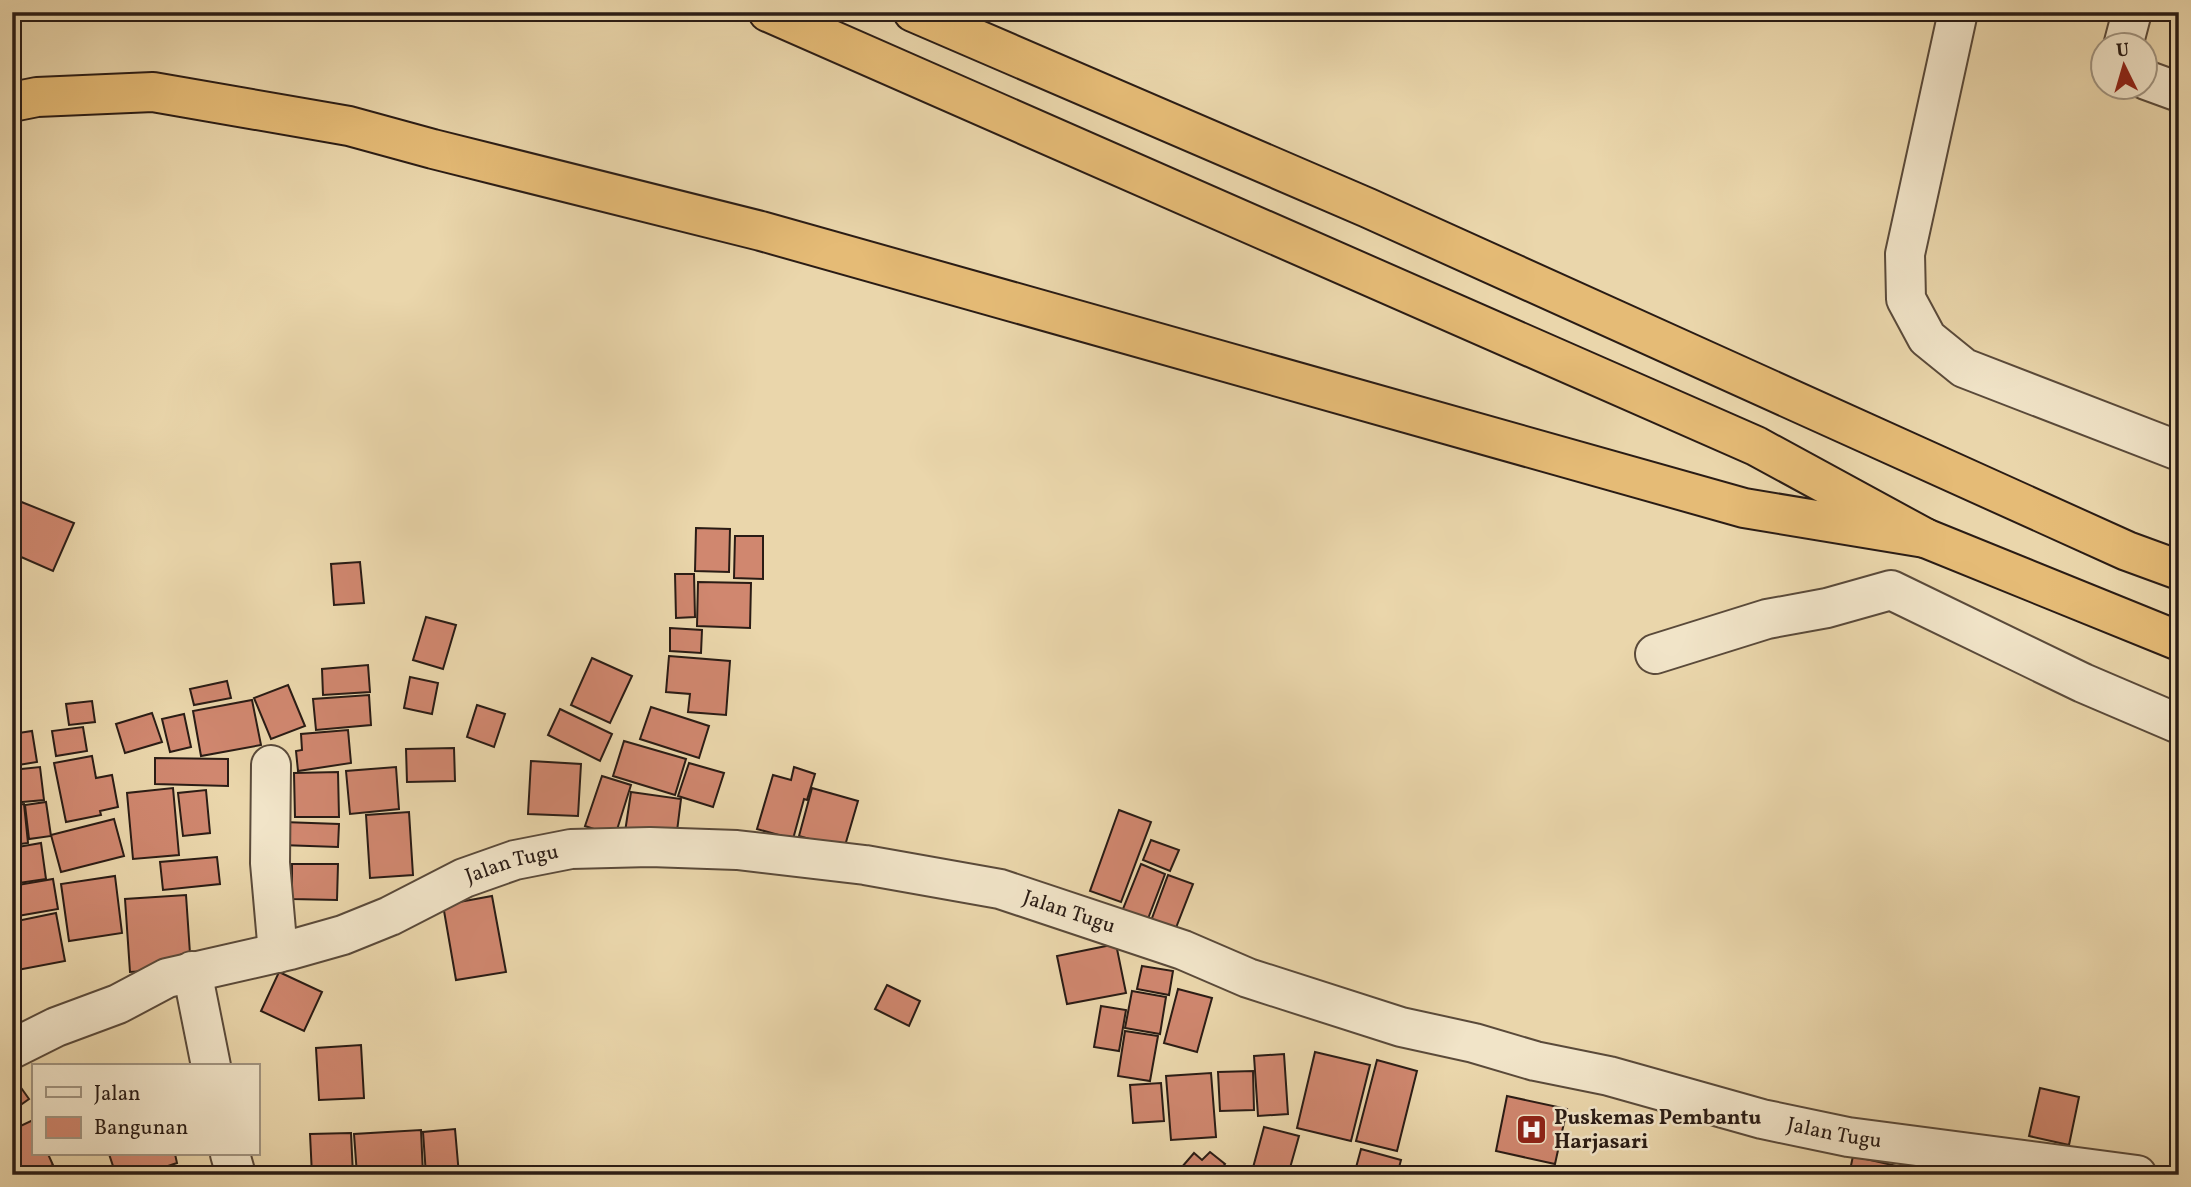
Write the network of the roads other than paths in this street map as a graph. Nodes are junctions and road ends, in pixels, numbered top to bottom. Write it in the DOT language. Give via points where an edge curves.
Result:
graph roads {
  1 [pos="768,12"];
  2 [pos="913,12"];
  3 [pos="1958,12"];
  4 [pos="2133,12"];
  5 [pos="2127,32"];
  6 [pos="2160,85"];
  7 [pos="2179,92"];
  8 [pos="12,102"];
  9 [pos="2179,452"];
  10 [pos="1925,538"];
  11 [pos="2179,570"];
  12 [pos="2179,641"];
  13 [pos="1655,654"];
  14 [pos="2179,724"];
  15 [pos="271,765"];
  16 [pos="278,953"];
  17 [pos="192,971"];
  18 [pos="27,1053"];
  19 [pos="211,1064"];
  20 [pos="231,1156"];
  21 [pos="236,1175"];
  22 [pos="2137,1175"];
  1 -- 10 [label="highway" via="1756,446"];
  2 -- 11 [label="highway" via="1368,208 2114,545"];
  3 -- 9 [label="street" via="1905,254 1906,299 1927,338 1964,368"];
  4 -- 5 [label="street"];
  6 -- 7 [label="street"];
  8 -- 10 [label="highway" via="153,92 349,126 761,231 1744,508"];
  10 -- 12 [label="highway"];
  13 -- 14 [label="street" via="1767,618 1891,590 2083,684"];
  15 -- 16 [label="street" via="270,863"];
  16 -- 17 [label="street, Jalan Tugu"];
  16 -- 22 [label="street, Jalan Tugu" via="343,935 499,865 571,849 650,847 793,855 1000,889 1401,1027 1609,1076 1762,1119 1848,1137"];
  17 -- 18 [label="street, Jalan Tugu" via="56,1027"];
  17 -- 19 [label="street"];
  20 -- 21 [label="street"];
}
